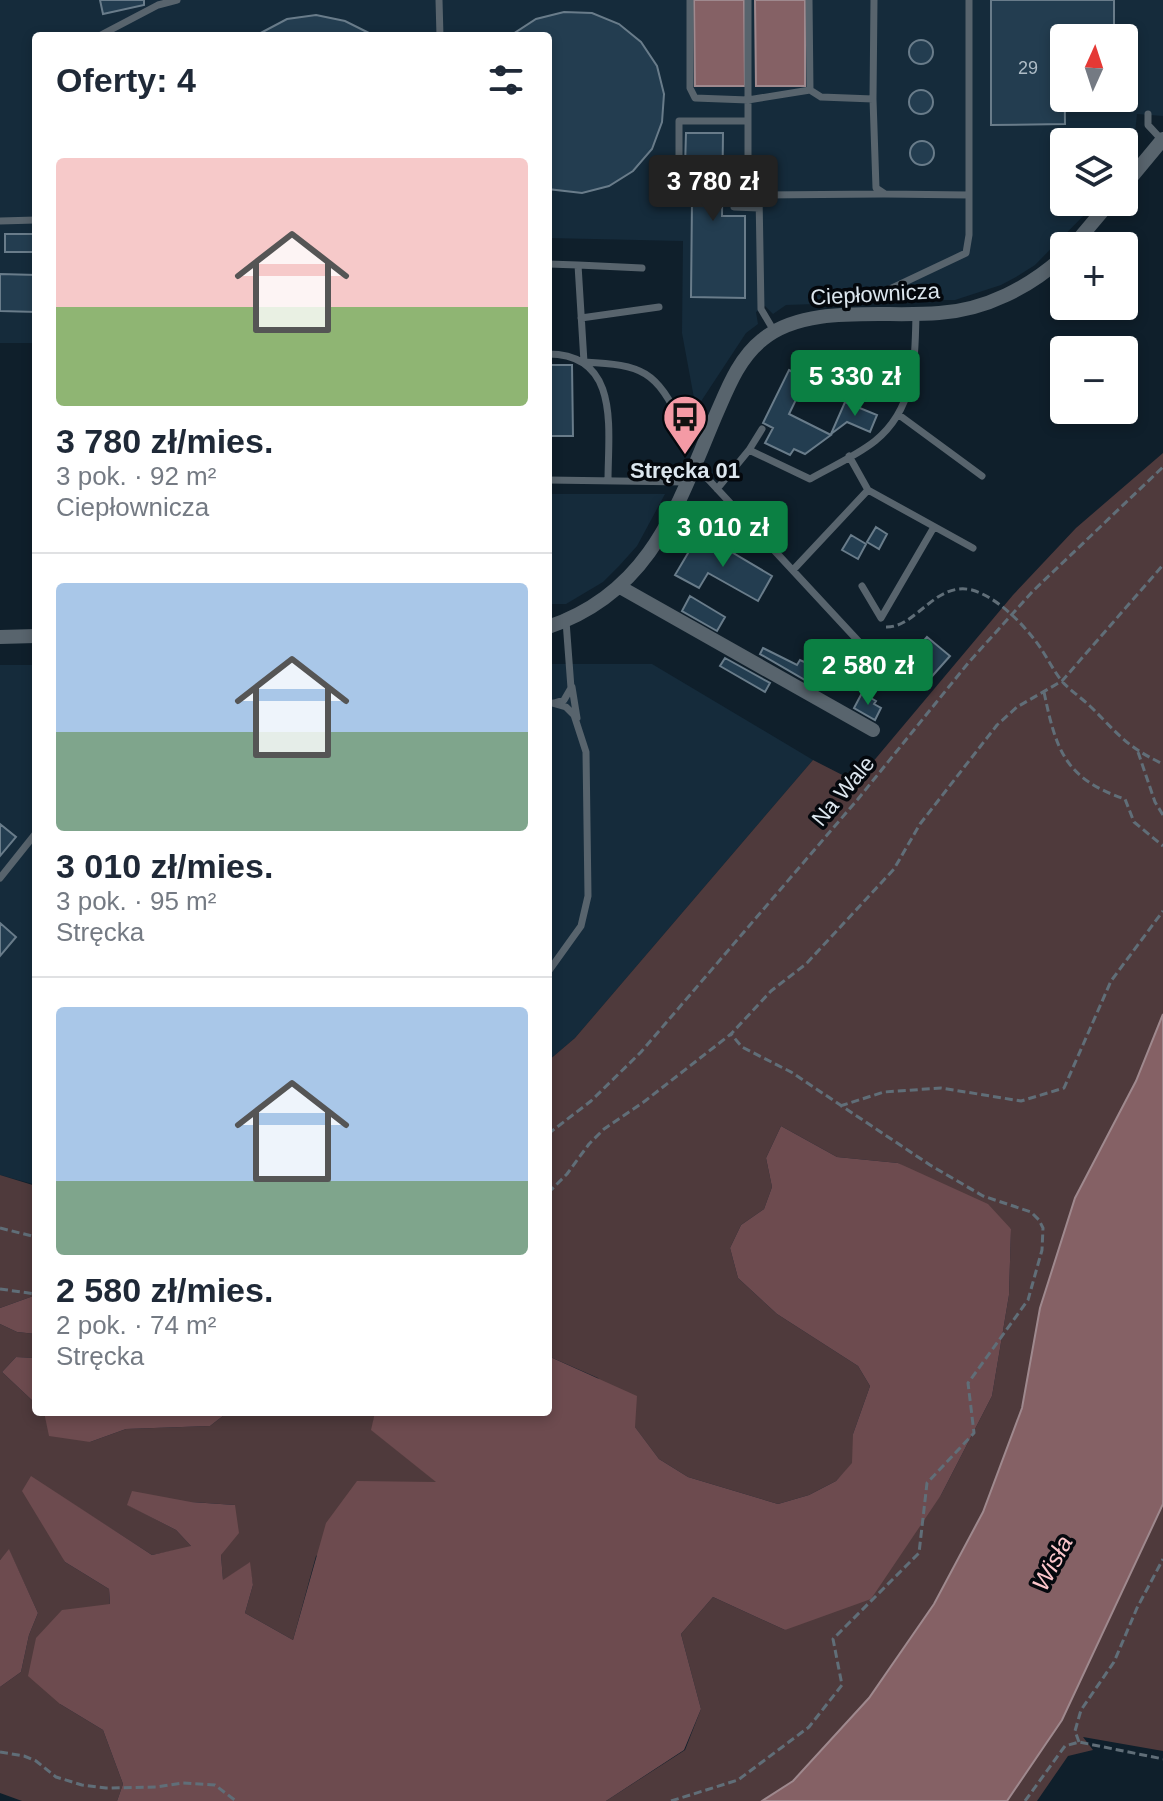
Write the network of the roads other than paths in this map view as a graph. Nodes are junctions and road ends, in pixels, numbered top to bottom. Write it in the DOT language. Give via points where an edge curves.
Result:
graph roads {
  1 [pos="177,0"];
  2 [pos="439,0"];
  3 [pos="690,0"];
  4 [pos="748,0"];
  5 [pos="809,0"];
  6 [pos="874,0"];
  7 [pos="969,0"];
  8 [pos="107,32"];
  9 [pos="440,32"];
  10 [pos="810,90"];
  11 [pos="873,99"];
  12 [pos="748,100"];
  13 [pos="1148,114"];
  14 [pos="748,121"];
  15 [pos="1163,139"];
  16 [pos="1138,169"];
  17 [pos="679,179"];
  18 [pos="885,194"];
  19 [pos="759,195"];
  20 [pos="969,195"];
  21 [pos="734,207"];
  22 [pos="759,208"];
  23 [pos="1098,216"];
  24 [pos="32,220"];
  25 [pos="0,221"];
  26 [pos="1085,232"];
  27 [pos="552,264"];
  28 [pos="578,265"];
  29 [pos="642,268"];
  30 [pos="1050,268"];
  31 [pos="873,297"];
  32 [pos="659,307"];
  33 [pos="916,314"];
  34 [pos="581,318"];
  35 [pos="774,331"];
  36 [pos="552,354"];
  37 [pos="584,362"];
  38 [pos="899,415"];
  39 [pos="682,425"];
  40 [pos="762,429"];
  41 [pos="749,450"];
  42 [pos="849,456"];
  43 [pos="695,465"];
  44 [pos="982,476"];
  45 [pos="552,480"];
  46 [pos="608,481"];
  47 [pos="687,482"];
  48 [pos="717,489"];
  49 [pos="868,490"];
  50 [pos="934,527"];
  51 [pos="973,548"];
  52 [pos="793,570"];
  53 [pos="862,586"];
  54 [pos="620,587"];
  55 [pos="566,621"];
  56 [pos="552,626"];
  57 [pos="32,636"];
  58 [pos="0,637"];
  59 [pos="874,658"];
  60 [pos="572,685"];
  61 [pos="552,703"];
  62 [pos="552,704"];
  63 [pos="578,723"];
  64 [pos="873,730"];
  65 [pos="32,838"];
  66 [pos="0,878"];
  67 [pos="552,967"];
  1 -- 8 [label="lane"];
  2 -- 9 [label="lane"];
  3 -- 12 [label="lane" via="690,88 695,98"];
  4 -- 12 [label="lane"];
  5 -- 10 [label="lane"];
  6 -- 11 [label="lane"];
  7 -- 20 [label="lane"];
  10 -- 11 [label="lane" via="821,97"];
  10 -- 12 [label="lane"];
  11 -- 18 [label="lane" via="876,188"];
  12 -- 14 [label="lane"];
  13 -- 15 [label="lane" via="1148,125"];
  14 -- 17 [label="lane" via="679,121"];
  14 -- 19 [label="lane" via="748,176"];
  15 -- 16 [label="street"];
  18 -- 19 [label="lane"];
  18 -- 20 [label="lane"];
  19 -- 22 [label="lane"];
  20 -- 31 [label="lane" via="966,253"];
  21 -- 22 [label="lane"];
  22 -- 35 [label="lane" via="761,309"];
  23 -- 26 [label="street"];
  24 -- 25 [label="lane"];
  27 -- 28 [label="lane"];
  28 -- 29 [label="lane"];
  28 -- 34 [label="lane"];
  30 -- 33 [label="street, Ciepłownicza" via="1003,297 958,311"];
  32 -- 34 [label="lane"];
  33 -- 35 [label="street, Ciepłownicza" via="823,317"];
  33 -- 38 [label="lane" via="911,386"];
  34 -- 37 [label="lane"];
  35 -- 43 [label="street, Ciepłownicza" via="740,365"];
  36 -- 37 [label="lane"];
  37 -- 39 [label="lane" via="625,364 648,375 668,394"];
  37 -- 46 [label="lane" via="602,382 608,405"];
  38 -- 42 [label="lane" via="875,441"];
  38 -- 44 [label="lane"];
  40 -- 41 [label="lane"];
  41 -- 42 [label="lane" via="810,479"];
  41 -- 48 [label="lane"];
  42 -- 49 [label="lane"];
  43 -- 47 [label="street, Ciepłownicza"];
  43 -- 48 [label="lane"];
  45 -- 46 [label="lane"];
  46 -- 47 [label="lane"];
  47 -- 54 [label="street, Ciepłownicza" via="652,552"];
  48 -- 52 [label="lane"];
  49 -- 50 [label="lane"];
  49 -- 52 [label="lane"];
  50 -- 51 [label="lane"];
  50 -- 53 [label="lane" via="881,618"];
  52 -- 59 [label="lane"];
  54 -- 55 [label="street, Ciepłownicza"];
  54 -- 64 [label="street"];
  55 -- 56 [label="street, Ciepłownicza"];
  55 -- 60 [label="lane"];
  57 -- 58 [label="street"];
  60 -- 61 [label="lane" via="564,700"];
  60 -- 63 [label="lane"];
  62 -- 63 [label="lane" via="566,707"];
  63 -- 67 [label="lane" via="587,758 588,904 574,939"];
  65 -- 66 [label="lane"];
}
